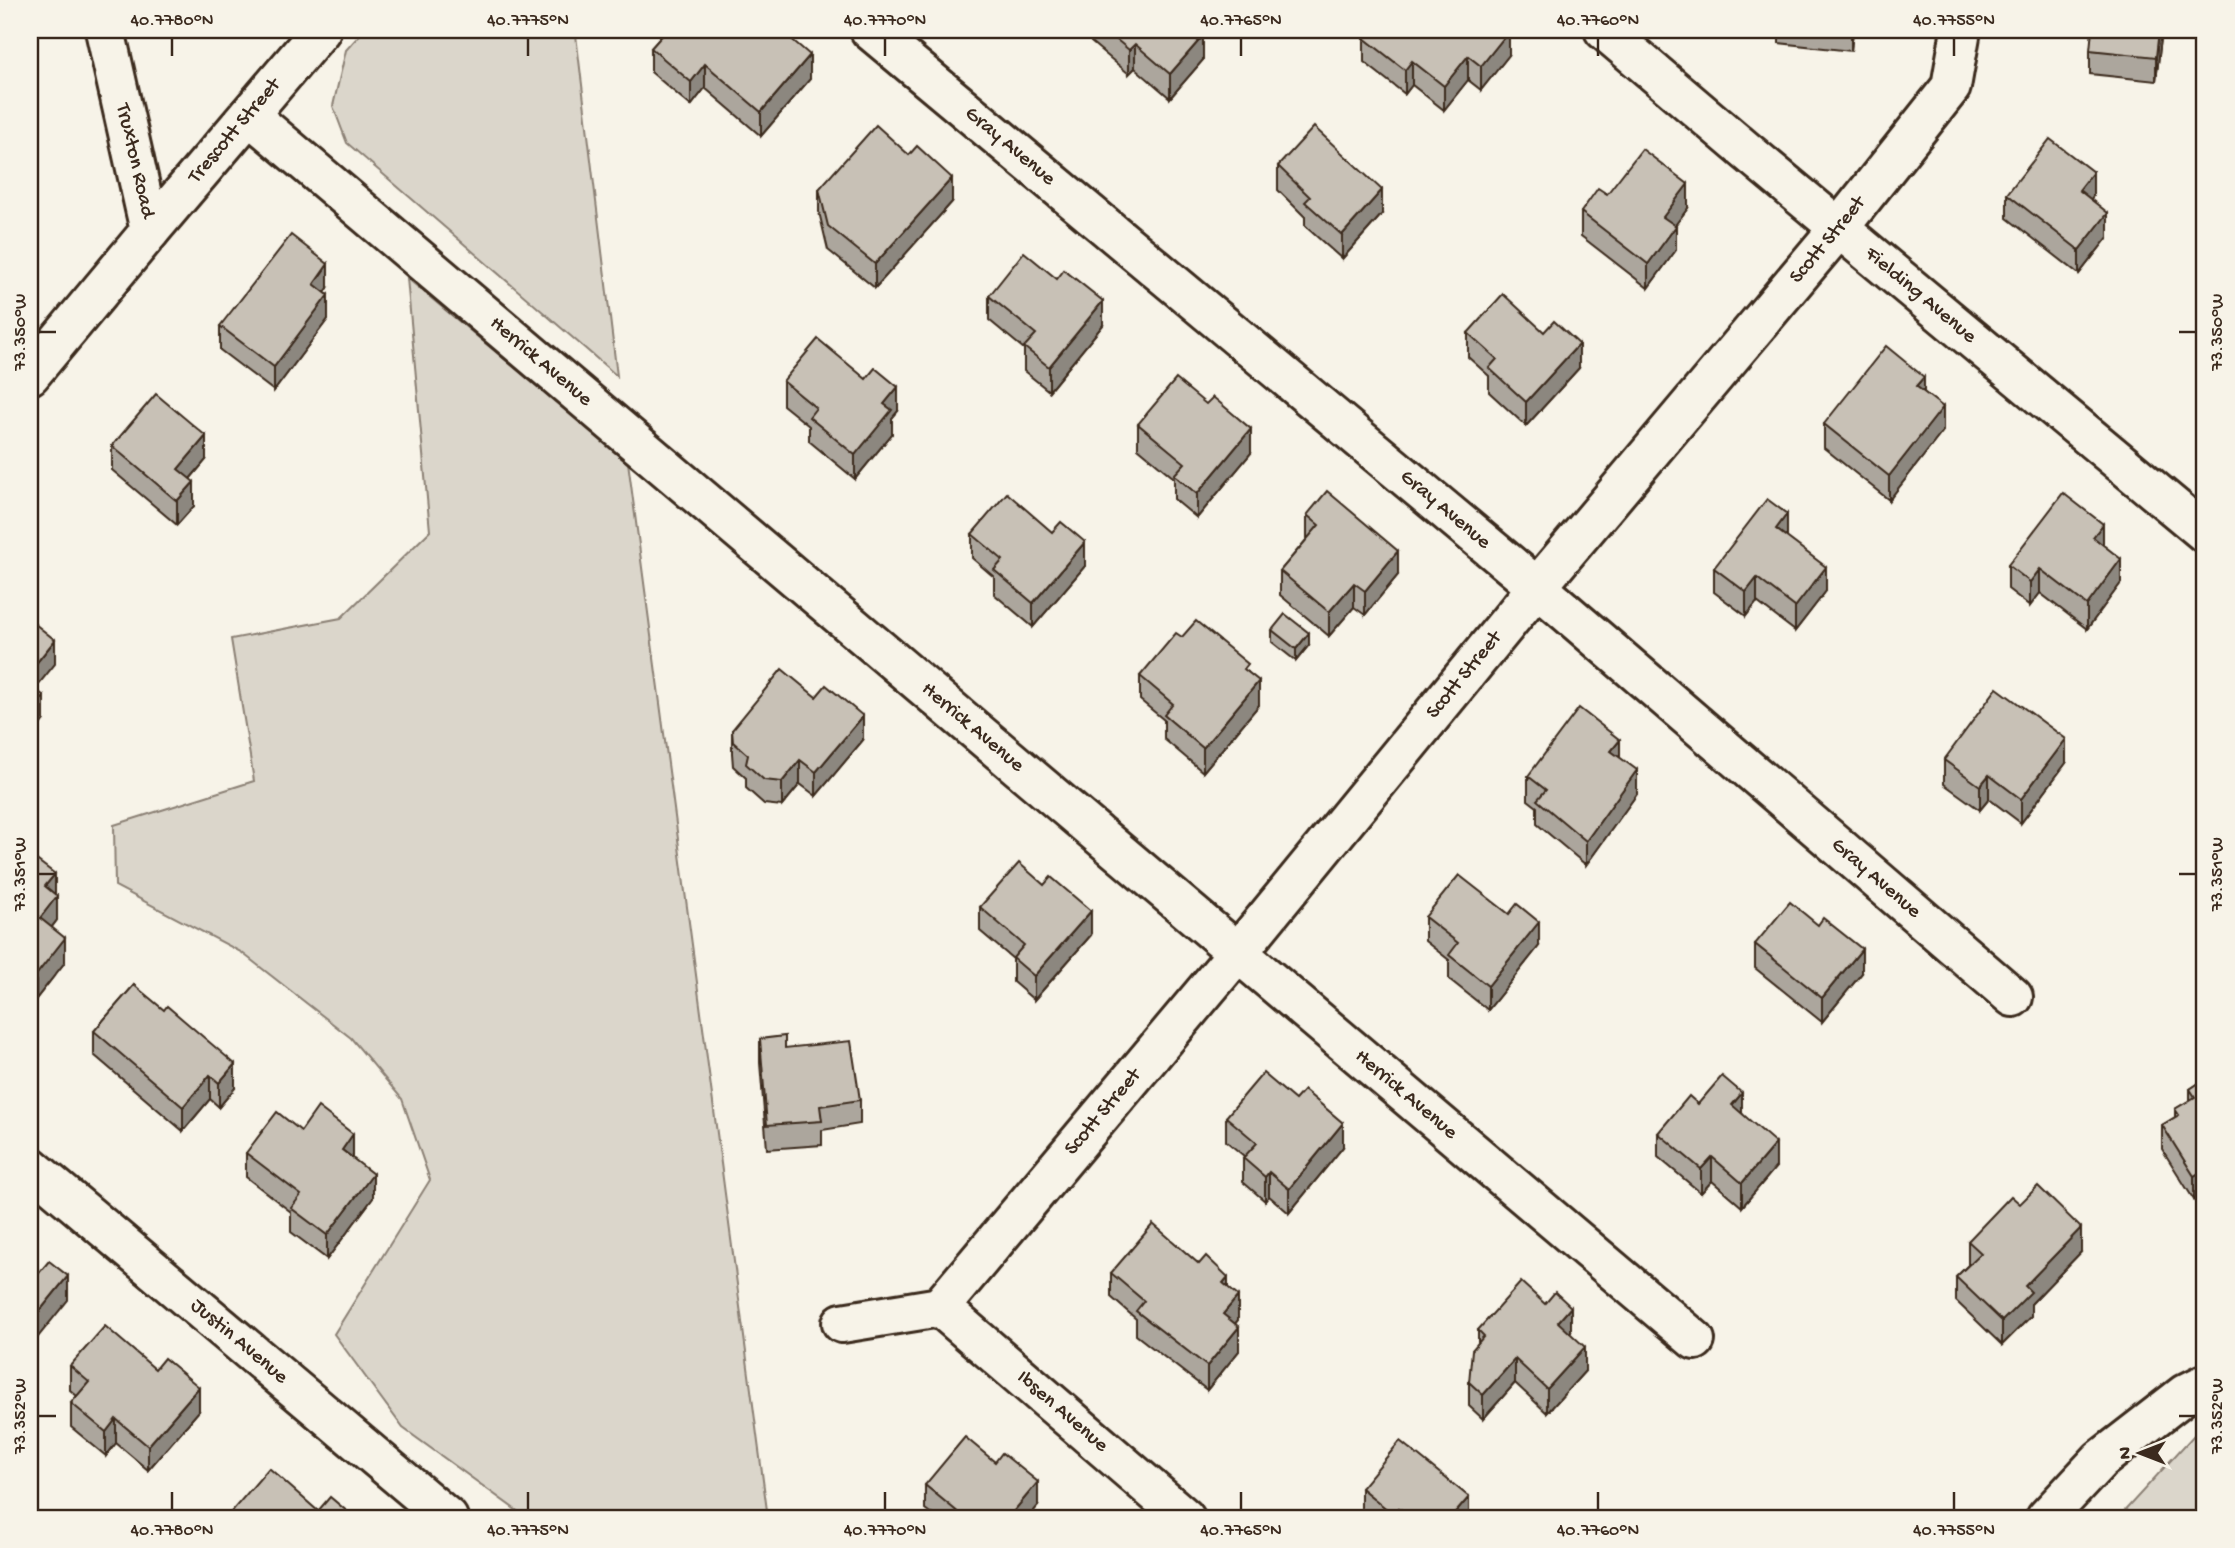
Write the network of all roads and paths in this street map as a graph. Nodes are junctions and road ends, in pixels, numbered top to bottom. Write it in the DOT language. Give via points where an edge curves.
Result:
graph roads {
  1 [pos="105,30"];
  2 [pos="321,30"];
  3 [pos="870,30"];
  4 [pos="1604,30"];
  5 [pos="1961,30"];
  6 [pos="248,116"];
  7 [pos="1839,228"];
  8 [pos="150,232"];
  9 [pos="30,375"];
  10 [pos="2205,533"];
  11 [pos="1537,587"];
  12 [pos="1238,952"];
  13 [pos="2014,997"];
  14 [pos="30,1166"];
  15 [pos="940,1307"];
  16 [pos="842,1323"];
  17 [pos="1695,1340"];
  18 [pos="2205,1384"];
  19 [pos="448,1518"];
  20 [pos="1185,1518"];
  21 [pos="2046,1518"];
  1 -- 8 [label="street, Truxton Road"];
  2 -- 6 [label="street, Trescott Street"];
  3 -- 11 [label="street, Gray Avenue"];
  4 -- 7 [label="street, Fielding Avenue"];
  5 -- 7 [label="street, Scott Street" via="1951,87"];
  6 -- 8 [label="street, Trescott Street"];
  6 -- 12 [label="street, Herrick Avenue"];
  7 -- 10 [label="street, Fielding Avenue"];
  7 -- 11 [label="street, Scott Street"];
  8 -- 9 [label="street, Truxton Road"];
  11 -- 12 [label="street, Scott Street"];
  11 -- 13 [label="street, Gray Avenue"];
  12 -- 15 [label="street, Scott Street"];
  12 -- 17 [label="street, Herrick Avenue"];
  14 -- 19 [label="street, Justin Avenue"];
  15 -- 16 [label="street"];
  15 -- 20 [label="street, Ibsen Avenue"];
  18 -- 21 [label="street" via="2185,1394 2101,1460"];
}
